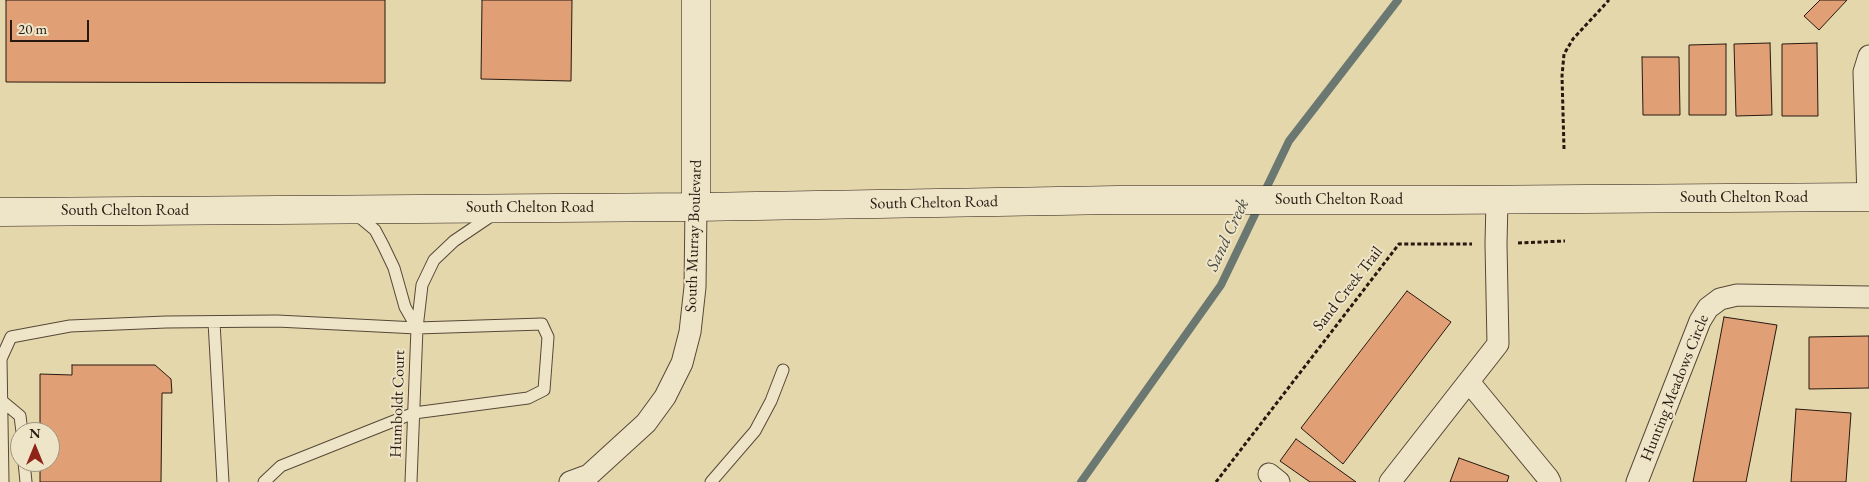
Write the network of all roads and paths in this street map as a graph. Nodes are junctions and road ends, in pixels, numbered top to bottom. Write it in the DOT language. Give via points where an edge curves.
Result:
graph roads {
  1 [pos="696,0"];
  2 [pos="1609,0"];
  3 [pos="1869,56"];
  4 [pos="1564,149"];
  5 [pos="1869,197"];
  6 [pos="1497,200"];
  7 [pos="696,207"];
  8 [pos="502,208"];
  9 [pos="348,209"];
  10 [pos="0,212"];
  11 [pos="1566,241"];
  12 [pos="1496,244"];
  13 [pos="1869,298"];
  14 [pos="214,322"];
  15 [pos="417,328"];
  16 [pos="783,370"];
  17 [pos="1469,382"];
  18 [pos="2,402"];
  19 [pos="414,413"];
  20 [pos="21,422"];
  21 [pos="584,480"];
  22 [pos="3,482"];
  23 [pos="223,482"];
  24 [pos="264,482"];
  25 [pos="411,482"];
  26 [pos="711,482"];
  27 [pos="1216,482"];
  28 [pos="1390,482"];
  29 [pos="1550,482"];
  30 [pos="1637,482"];
  1 -- 7 [label="main road, South Murray Boulevard"];
  2 -- 4 [label="path" via="1573,39 1564,54"];
  3 -- 5 [label="street" via="1864,72"];
  5 -- 6 [label="main road, South Chelton Road"];
  6 -- 7 [label="main road, South Chelton Road" via="1118,200"];
  6 -- 12 [label="street"];
  7 -- 8 [label="main road, South Chelton Road"];
  7 -- 21 [label="street, South Murray Boulevard" via="695,287 690,332 682,363 666,397 646,424"];
  8 -- 9 [label="main road, South Chelton Road"];
  8 -- 15 [label="lane, Humboldt Court" via="454,241 434,260 422,285"];
  9 -- 10 [label="main road, South Chelton Road"];
  9 -- 15 [label="lane" via="375,230 394,268 405,307"];
  11 -- 12 [label="path, Sand Creek Trail"];
  12 -- 17 [label="street" via="1498,344"];
  12 -- 27 [label="path, Sand Creek Trail" via="1398,244"];
  13 -- 30 [label="street, Hunting Meadows Circle" via="1720,298 1700,320"];
  14 -- 15 [label="lane" via="277,320"];
  14 -- 18 [label="lane" via="70,326 11,337 1,359"];
  14 -- 23 [label="lane"];
  15 -- 19 [label="lane, Humboldt Court"];
  15 -- 19 [label="lane" via="542,324 548,337 544,390 528,398"];
  16 -- 26 [label="lane" via="755,430"];
  17 -- 28 [label="street"];
  17 -- 29 [label="street"];
  18 -- 20 [label="lane" via="20,416"];
  18 -- 22 [label="lane"];
  19 -- 24 [label="lane" via="281,466"];
  19 -- 25 [label="lane, Humboldt Court"];
}
